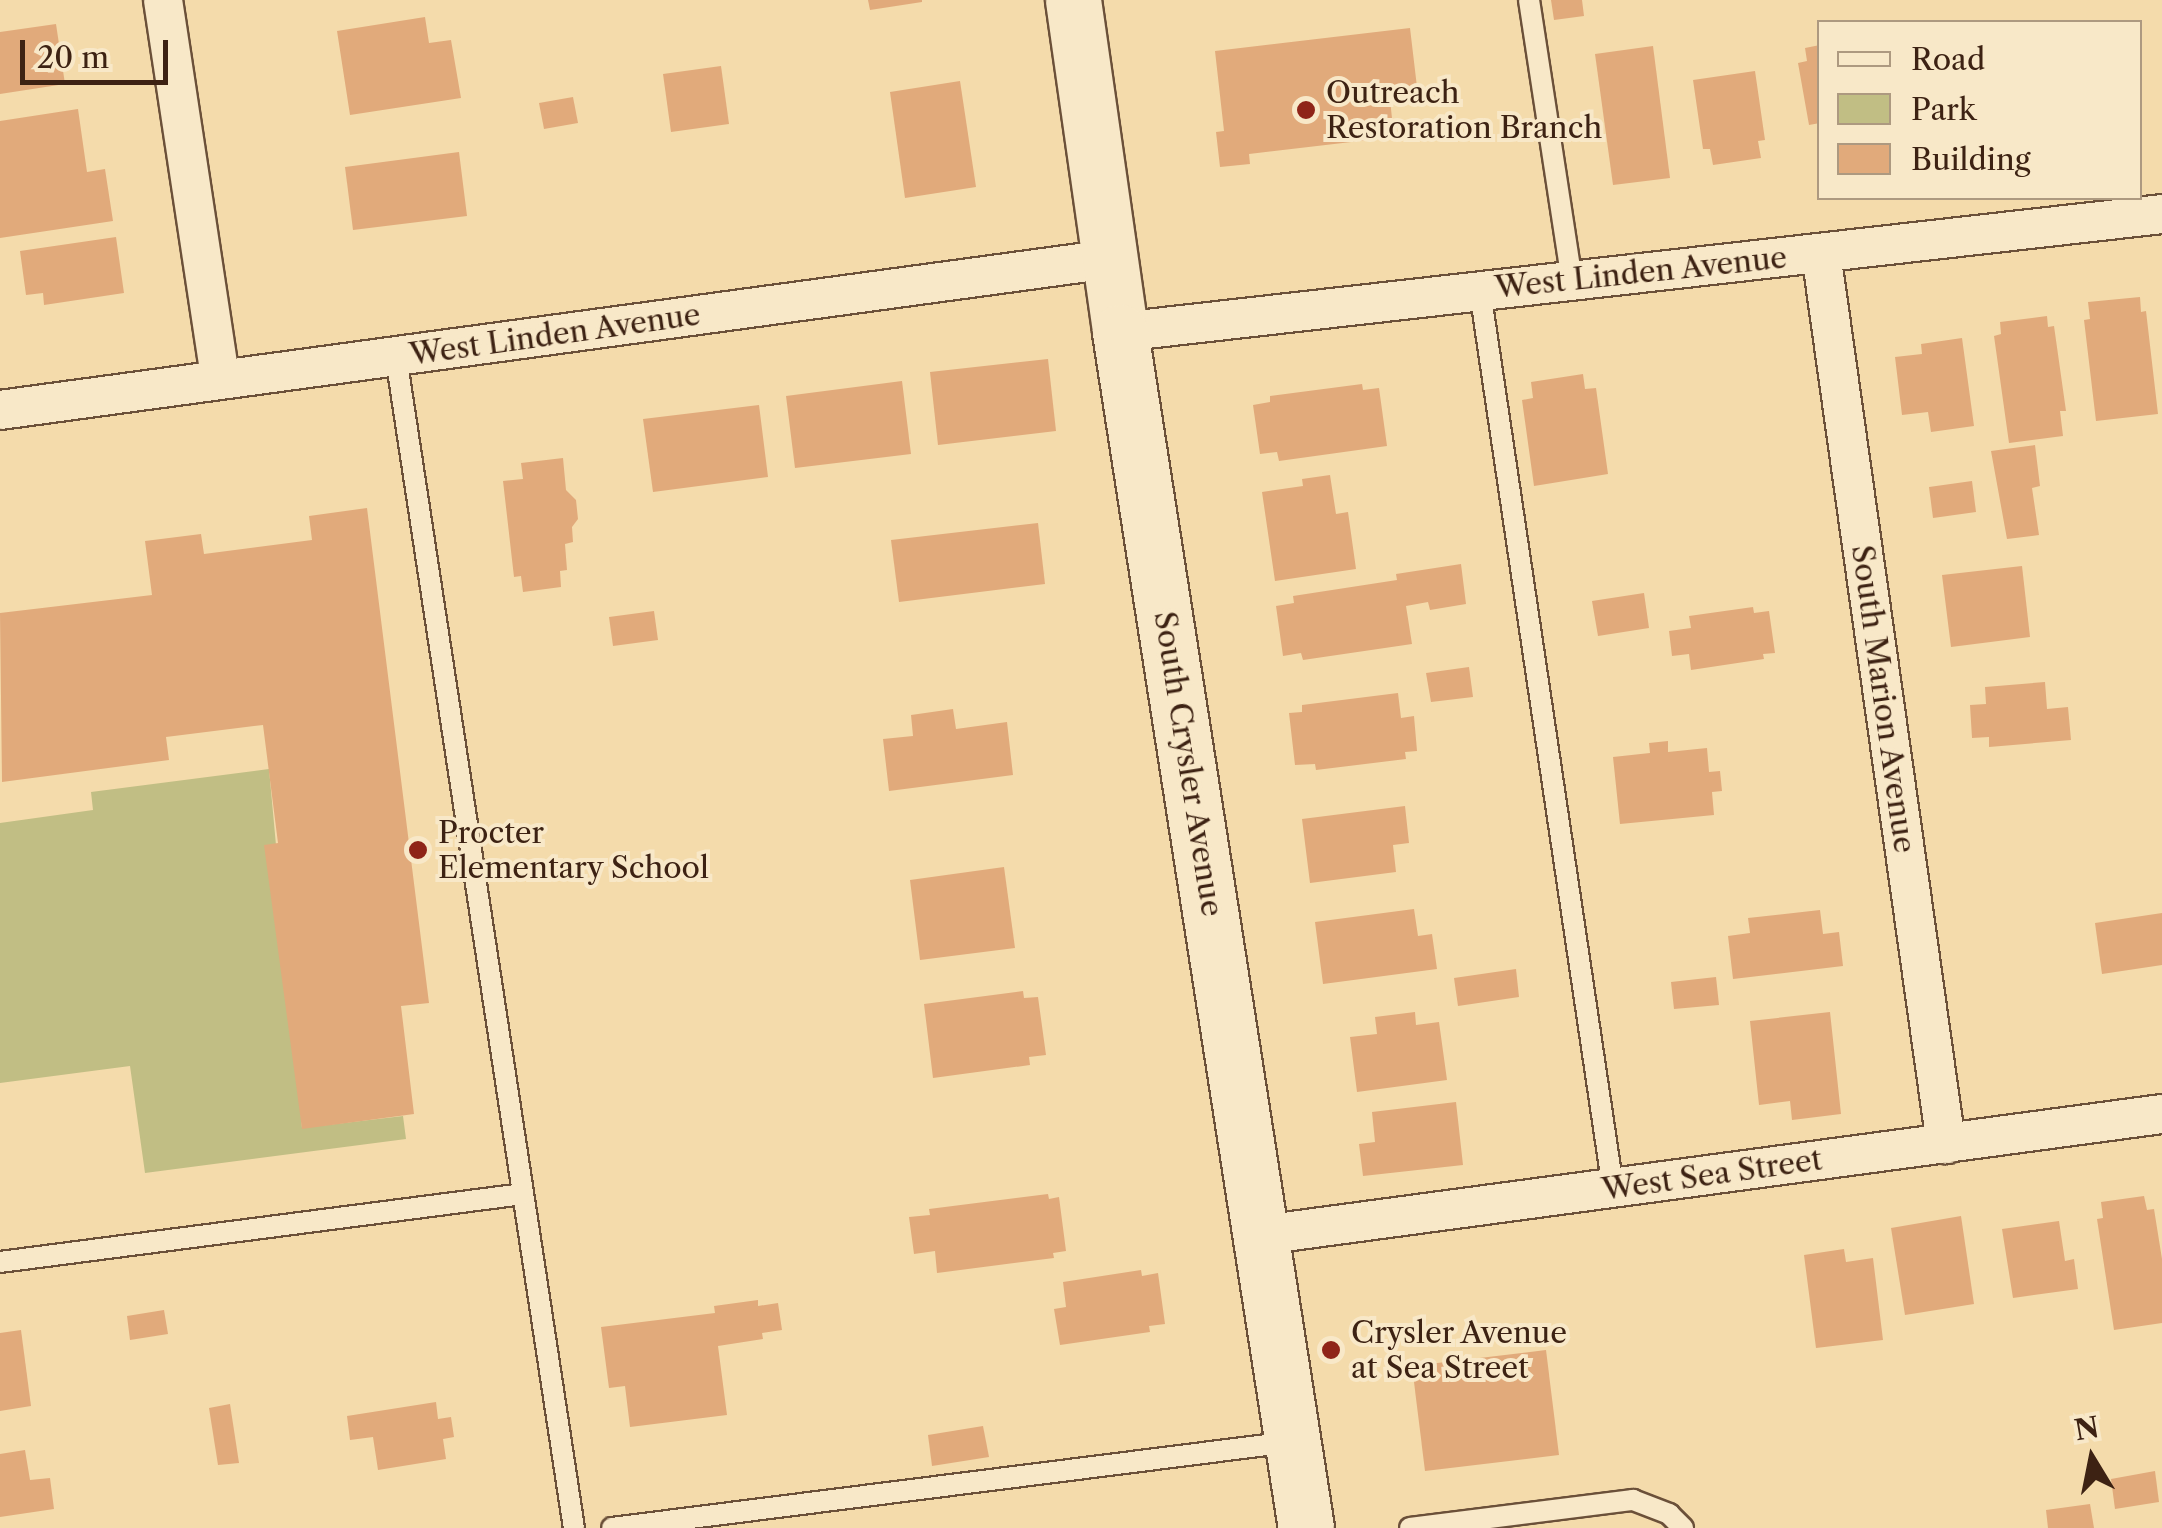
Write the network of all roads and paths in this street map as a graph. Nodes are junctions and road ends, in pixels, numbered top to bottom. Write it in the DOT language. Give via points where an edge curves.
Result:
graph roads {
  1 [pos="164,0"];
  2 [pos="1073,0"];
  3 [pos="1529,0"];
  4 [pos="2162,214"];
  5 [pos="1821,253"];
  6 [pos="1110,259"];
  7 [pos="1572,280"];
  8 [pos="1480,291"];
  9 [pos="1120,332"];
  10 [pos="396,356"];
  11 [pos="220,378"];
  12 [pos="0,410"];
  13 [pos="2162,1114"];
  14 [pos="1946,1144"];
  15 [pos="1613,1188"];
  16 [pos="523,1194"];
  17 [pos="1262,1235"];
  18 [pos="0,1262"];
  19 [pos="1292,1442"];
  20 [pos="650,1526"];
  21 [pos="574,1528"];
  22 [pos="612,1528"];
  23 [pos="1306,1528"];
  24 [pos="1410,1528"];
  25 [pos="1682,1528"];
  1 -- 11 [label="street"];
  2 -- 6 [label="main road, South Crysler Avenue"];
  3 -- 7 [label="lane"];
  4 -- 5 [label="street, West Linden Avenue"];
  5 -- 7 [label="street, West Linden Avenue"];
  5 -- 14 [label="street, South Marion Avenue"];
  6 -- 9 [label="main road, South Crysler Avenue"];
  6 -- 10 [label="street, West Linden Avenue"];
  7 -- 8 [label="street, West Linden Avenue"];
  8 -- 9 [label="street, West Linden Avenue"];
  8 -- 15 [label="lane"];
  9 -- 17 [label="main road, South Crysler Avenue"];
  10 -- 11 [label="street, West Linden Avenue"];
  10 -- 16 [label="lane"];
  11 -- 12 [label="street, West Linden Avenue"];
  13 -- 14 [label="street, West Sea Street"];
  14 -- 15 [label="street, West Sea Street"];
  15 -- 17 [label="street, West Sea Street"];
  16 -- 18 [label="lane"];
  16 -- 21 [label="lane"];
  17 -- 19 [label="main road, South Crysler Avenue"];
  19 -- 20 [label="lane"];
  19 -- 23 [label="main road, South Crysler Avenue"];
  20 -- 22 [label="lane"];
  24 -- 25 [label="lane" via="1633,1500 1669,1514"];
}
